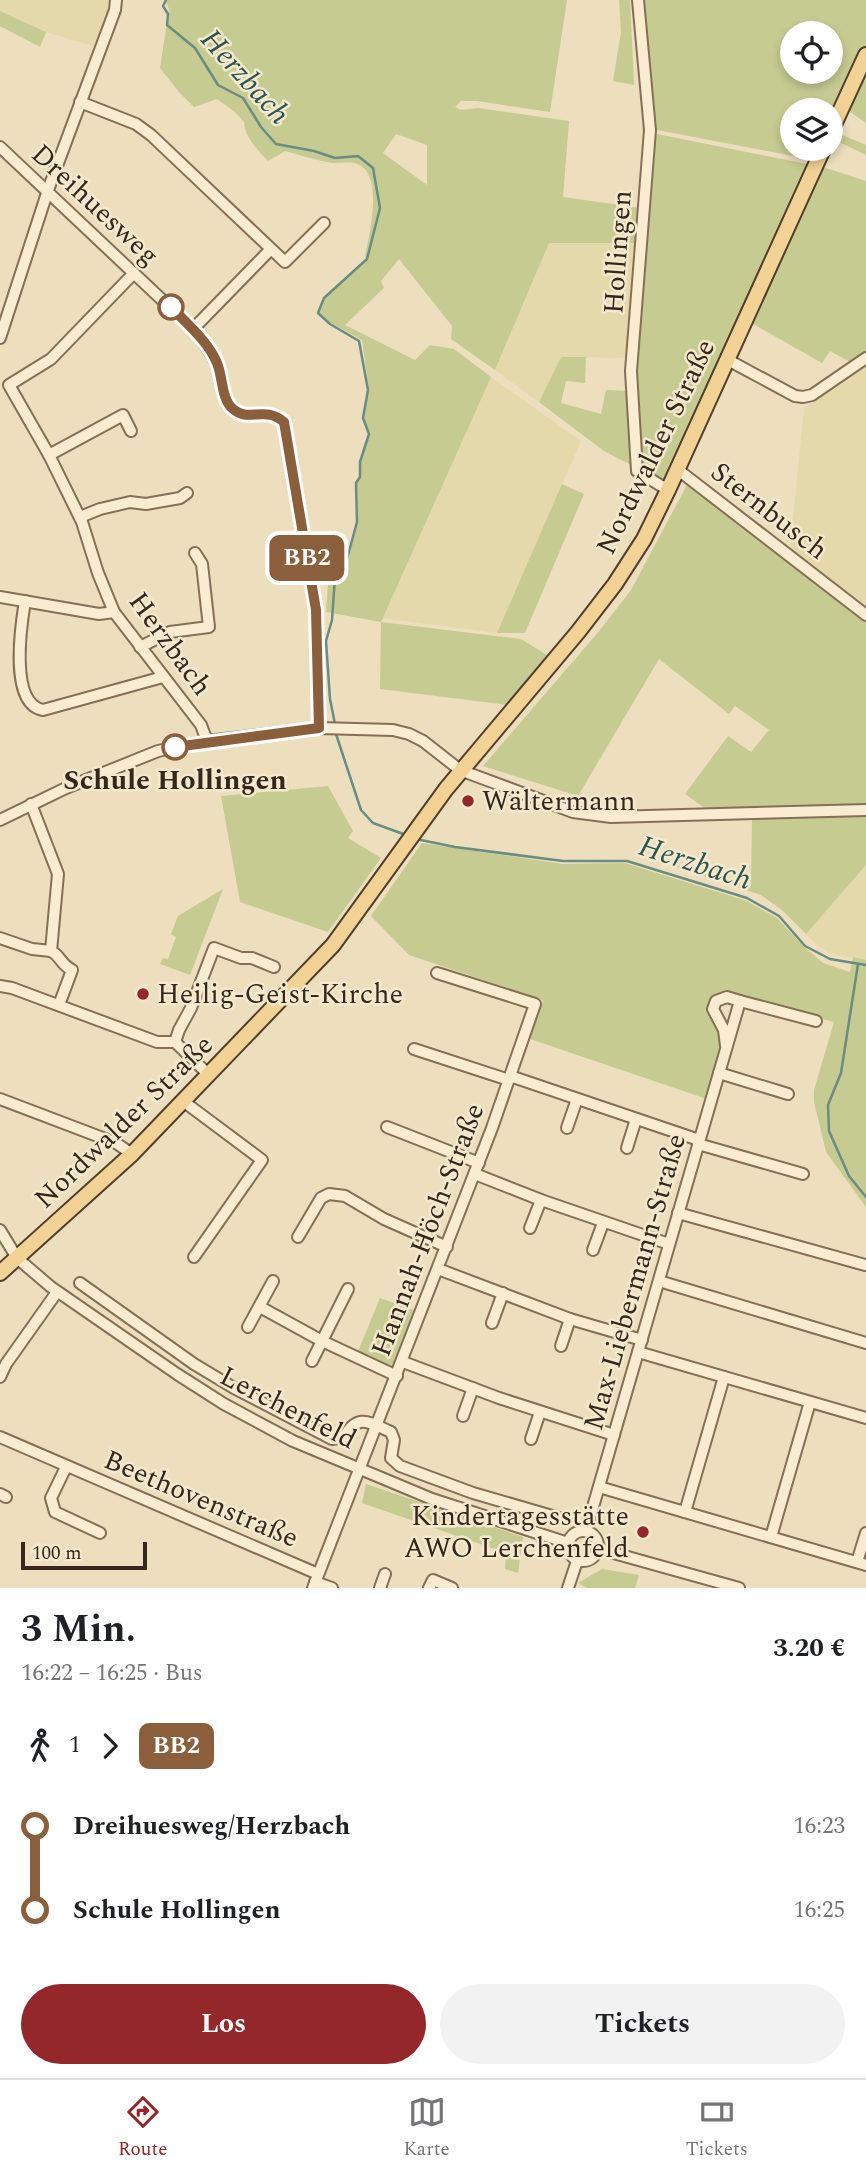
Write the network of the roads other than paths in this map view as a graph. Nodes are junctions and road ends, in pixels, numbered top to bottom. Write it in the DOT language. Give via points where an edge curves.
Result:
graph roads {
  1 [pos="116,0"];
  2 [pos="638,0"];
  3 [pos="866,55"];
  4 [pos="80,102"];
  5 [pos="843,105"];
  6 [pos="0,147"];
  7 [pos="818,161"];
  8 [pos="48,190"];
  9 [pos="324,223"];
  10 [pos="270,250"];
  11 [pos="134,273"];
  12 [pos="193,329"];
  13 [pos="0,338"];
  14 [pos="866,358"];
  15 [pos="728,360"];
  16 [pos="131,431"];
  17 [pos="49,455"];
  18 [pos="677,470"];
  19 [pos="668,490"];
  20 [pos="187,493"];
  21 [pos="80,517"];
  22 [pos="195,552"];
  23 [pos="0,597"];
  24 [pos="25,601"];
  25 [pos="114,612"];
  26 [pos="866,615"];
  27 [pos="141,647"];
  28 [pos="163,677"];
  29 [pos="324,728"];
  30 [pos="207,741"];
  31 [pos="460,770"];
  32 [pos="31,804"];
  33 [pos="866,810"];
  34 [pos="0,820"];
  35 [pos="0,939"];
  36 [pos="51,951"];
  37 [pos="274,967"];
  38 [pos="437,973"];
  39 [pos="0,986"];
  40 [pos="740,1001"];
  41 [pos="59,1005"];
  42 [pos="816,1021"];
  43 [pos="175,1042"];
  44 [pos="726,1046"];
  45 [pos="414,1049"];
  46 [pos="719,1073"];
  47 [pos="209,1075"];
  48 [pos="509,1078"];
  49 [pos="788,1094"];
  50 [pos="0,1099"];
  51 [pos="577,1099"];
  52 [pos="183,1101"];
  53 [pos="636,1119"];
  54 [pos="387,1127"];
  55 [pos="567,1128"];
  56 [pos="699,1142"];
  57 [pos="627,1148"];
  58 [pos="132,1154"];
  59 [pos="477,1169"];
  60 [pos="803,1174"];
  61 [pos="541,1200"];
  62 [pos="678,1213"];
  63 [pos="603,1223"];
  64 [pos="530,1228"];
  65 [pos="0,1230"];
  66 [pos="298,1237"];
  67 [pos="669,1244"];
  68 [pos="447,1247"];
  69 [pos="593,1250"];
  70 [pos="194,1257"];
  71 [pos="17,1258"];
  72 [pos="865,1265"];
  73 [pos="438,1269"];
  74 [pos="0,1273"];
  75 [pos="659,1280"];
  76 [pos="273,1282"];
  77 [pos="80,1283"];
  78 [pos="348,1289"];
  79 [pos="57,1292"];
  80 [pos="503,1293"];
  81 [pos="103,1301"];
  82 [pos="75,1304"];
  83 [pos="260,1307"];
  84 [pos="570,1319"];
  85 [pos="492,1323"];
  86 [pos="248,1327"];
  87 [pos="642,1340"];
  88 [pos="322,1341"];
  89 [pos="866,1343"];
  90 [pos="561,1346"];
  91 [pos="638,1352"];
  92 [pos="312,1361"];
  93 [pos="403,1362"];
  94 [pos="397,1376"];
  95 [pos="0,1377"];
  96 [pos="724,1377"];
  97 [pos="473,1388"];
  98 [pos="810,1402"];
  99 [pos="540,1412"];
  100 [pos="463,1416"];
  101 [pos="866,1418"];
  102 [pos="377,1426"];
  103 [pos="614,1435"];
  104 [pos="0,1437"];
  105 [pos="531,1439"];
  106 [pos="66,1467"];
  107 [pos="359,1469"];
  108 [pos="599,1487"];
  109 [pos="530,1511"];
  110 [pos="685,1512"];
  111 [pos="566,1520"];
  112 [pos="586,1531"];
  113 [pos="100,1533"];
  114 [pos="866,1533"];
  115 [pos="542,1534"];
  116 [pos="771,1537"];
  117 [pos="568,1543"];
  118 [pos="599,1549"];
  119 [pos="577,1561"];
  120 [pos="862,1564"];
  121 [pos="385,1574"];
  122 [pos="315,1581"];
  123 [pos="716,1585"];
  124 [pos="332,1588"];
  125 [pos="380,1588"];
  126 [pos="429,1588"];
  127 [pos="452,1588"];
  128 [pos="568,1588"];
  129 [pos="739,1588"];
  1 -- 4 [label="street"];
  2 -- 19 [label="street, Hollingen" via="650,131 631,372 637,471"];
  3 -- 5 [label="main road"];
  4 -- 8 [label="street"];
  4 -- 10 [label="street" via="152,135"];
  6 -- 8 [label="street, Dreihuesweg"];
  7 -- 15 [label="main road, Nordwalder Straße"];
  8 -- 11 [label="street, Dreihuesweg"];
  8 -- 13 [label="street"];
  9 -- 10 [label="street" via="285,262"];
  10 -- 12 [label="street"];
  11 -- 12 [label="street, Dreihuesweg"];
  11 -- 17 [label="street, Herzbach" via="51,359 9,385"];
  12 -- 29 [label="street, Dreihuesweg" via="217,363 226,402 234,411 266,413 284,422 316,610"];
  14 -- 15 [label="street" via="803,397"];
  15 -- 18 [label="main road, Nordwalder Straße"];
  16 -- 17 [label="street" via="122,415"];
  17 -- 21 [label="street, Herzbach"];
  18 -- 19 [label="main road, Nordwalder Straße"];
  18 -- 26 [label="street, Sternbusch"];
  19 -- 31 [label="main road, Nordwalder Straße" via="615,584"];
  20 -- 21 [label="street" via="146,504 130,502"];
  21 -- 25 [label="street, Herzbach"];
  22 -- 27 [label="street" via="202,564 209,627 170,632"];
  23 -- 24 [label="street"];
  24 -- 25 [label="street" via="99,614"];
  24 -- 28 [label="street" via="18,647 23,684 30,703 38,709"];
  25 -- 27 [label="street, Herzbach"];
  27 -- 28 [label="street, Herzbach"];
  28 -- 30 [label="street, Herzbach" via="201,725"];
  29 -- 30 [label="street"];
  29 -- 31 [label="street" via="409,734"];
  30 -- 32 [label="street" via="143,756"];
  31 -- 33 [label="street" via="573,812 611,817"];
  31 -- 47 [label="main road, Nordwalder Straße" via="348,927"];
  32 -- 34 [label="street"];
  32 -- 36 [label="street" via="58,874"];
  35 -- 36 [label="street"];
  36 -- 41 [label="street" via="72,970"];
  37 -- 43 [label="street" via="214,948"];
  38 -- 48 [label="street, Hannah-Höch-Straße" via="535,1004"];
  39 -- 41 [label="street"];
  40 -- 42 [label="street"];
  40 -- 44 [label="street, Max-Liebermann-Straße"];
  40 -- 44 [label="street" via="727,997 716,1001 713,1009"];
  41 -- 43 [label="street" via="157,1042"];
  43 -- 47 [label="street"];
  44 -- 46 [label="street, Max-Liebermann-Straße"];
  45 -- 48 [label="street"];
  46 -- 49 [label="street"];
  46 -- 56 [label="street, Max-Liebermann-Straße"];
  47 -- 52 [label="main road, Nordwalder Straße"];
  48 -- 51 [label="street"];
  48 -- 59 [label="street, Hannah-Höch-Straße"];
  50 -- 58 [label="street" via="116,1143"];
  51 -- 53 [label="street"];
  51 -- 55 [label="street"];
  52 -- 58 [label="main road, Nordwalder Straße"];
  52 -- 70 [label="street" via="262,1160"];
  53 -- 56 [label="street"];
  53 -- 57 [label="street"];
  54 -- 59 [label="street"];
  56 -- 60 [label="street"];
  56 -- 62 [label="street, Max-Liebermann-Straße"];
  58 -- 71 [label="main road, Nordwalder Straße"];
  59 -- 61 [label="street"];
  59 -- 68 [label="street, Hannah-Höch-Straße"];
  61 -- 63 [label="street"];
  61 -- 64 [label="street"];
  62 -- 67 [label="street, Max-Liebermann-Straße"];
  62 -- 72 [label="street"];
  63 -- 67 [label="street"];
  63 -- 69 [label="street"];
  65 -- 71 [label="street, Lerchenfeld"];
  66 -- 68 [label="street" via="321,1198 329,1194 345,1196"];
  67 -- 75 [label="street, Max-Liebermann-Straße"];
  68 -- 73 [label="street, Hannah-Höch-Straße"];
  71 -- 74 [label="main road, Nordwalder Straße"];
  71 -- 79 [label="street, Lerchenfeld"];
  73 -- 80 [label="street"];
  73 -- 93 [label="street, Hannah-Höch-Straße"];
  75 -- 87 [label="street, Max-Liebermann-Straße"];
  75 -- 89 [label="street"];
  76 -- 83 [label="street"];
  77 -- 81 [label="street"];
  78 -- 88 [label="street"];
  79 -- 82 [label="street, Lerchenfeld"];
  79 -- 95 [label="street"];
  80 -- 84 [label="street"];
  80 -- 85 [label="street"];
  81 -- 82 [label="street"];
  81 -- 102 [label="street" via="194,1364 332,1439 344,1437 357,1422"];
  82 -- 107 [label="street, Lerchenfeld" via="224,1404"];
  83 -- 86 [label="street"];
  83 -- 88 [label="street"];
  84 -- 87 [label="street"];
  84 -- 90 [label="street"];
  87 -- 91 [label="street, Max-Liebermann-Straße"];
  88 -- 92 [label="street"];
  88 -- 94 [label="street"];
  91 -- 96 [label="street"];
  91 -- 103 [label="street, Max-Liebermann-Straße"];
  93 -- 94 [label="street, Hannah-Höch-Straße"];
  93 -- 97 [label="street"];
  94 -- 102 [label="street, Hannah-Höch-Straße"];
  96 -- 98 [label="street"];
  96 -- 110 [label="street"];
  97 -- 99 [label="street"];
  97 -- 100 [label="street"];
  98 -- 101 [label="street"];
  98 -- 116 [label="street"];
  99 -- 103 [label="street"];
  99 -- 105 [label="street"];
  102 -- 107 [label="street, Hannah-Höch-Straße"];
  102 -- 109 [label="street" via="391,1432 391,1458 400,1466"];
  103 -- 108 [label="street, Max-Liebermann-Straße"];
  104 -- 106 [label="street, Beethovenstraße"];
  106 -- 113 [label="street, Beethovenstraße" via="51,1498 55,1511"];
  106 -- 122 [label="street, Beethovenstraße"];
  107 -- 115 [label="street, Lerchenfeld" via="432,1499"];
  107 -- 122 [label="street, Hannah-Höch-Straße"];
  108 -- 110 [label="street"];
  108 -- 112 [label="street, Max-Liebermann-Straße"];
  109 -- 111 [label="street"];
  109 -- 115 [label="street"];
  110 -- 116 [label="street"];
  112 -- 117 [label="street" via="573,1535"];
  112 -- 118 [label="street" via="596,1538"];
  114 -- 120 [label="street"];
  115 -- 117 [label="street, Lerchenfeld"];
  116 -- 120 [label="street"];
  117 -- 119 [label="street" via="569,1554"];
  118 -- 119 [label="street" via="593,1558"];
  118 -- 123 [label="street"];
  119 -- 128 [label="street"];
  121 -- 125 [label="street"];
  122 -- 124 [label="street, Beethovenstraße"];
  123 -- 129 [label="street"];
  126 -- 127 [label="street" via="433,1580"];
}
